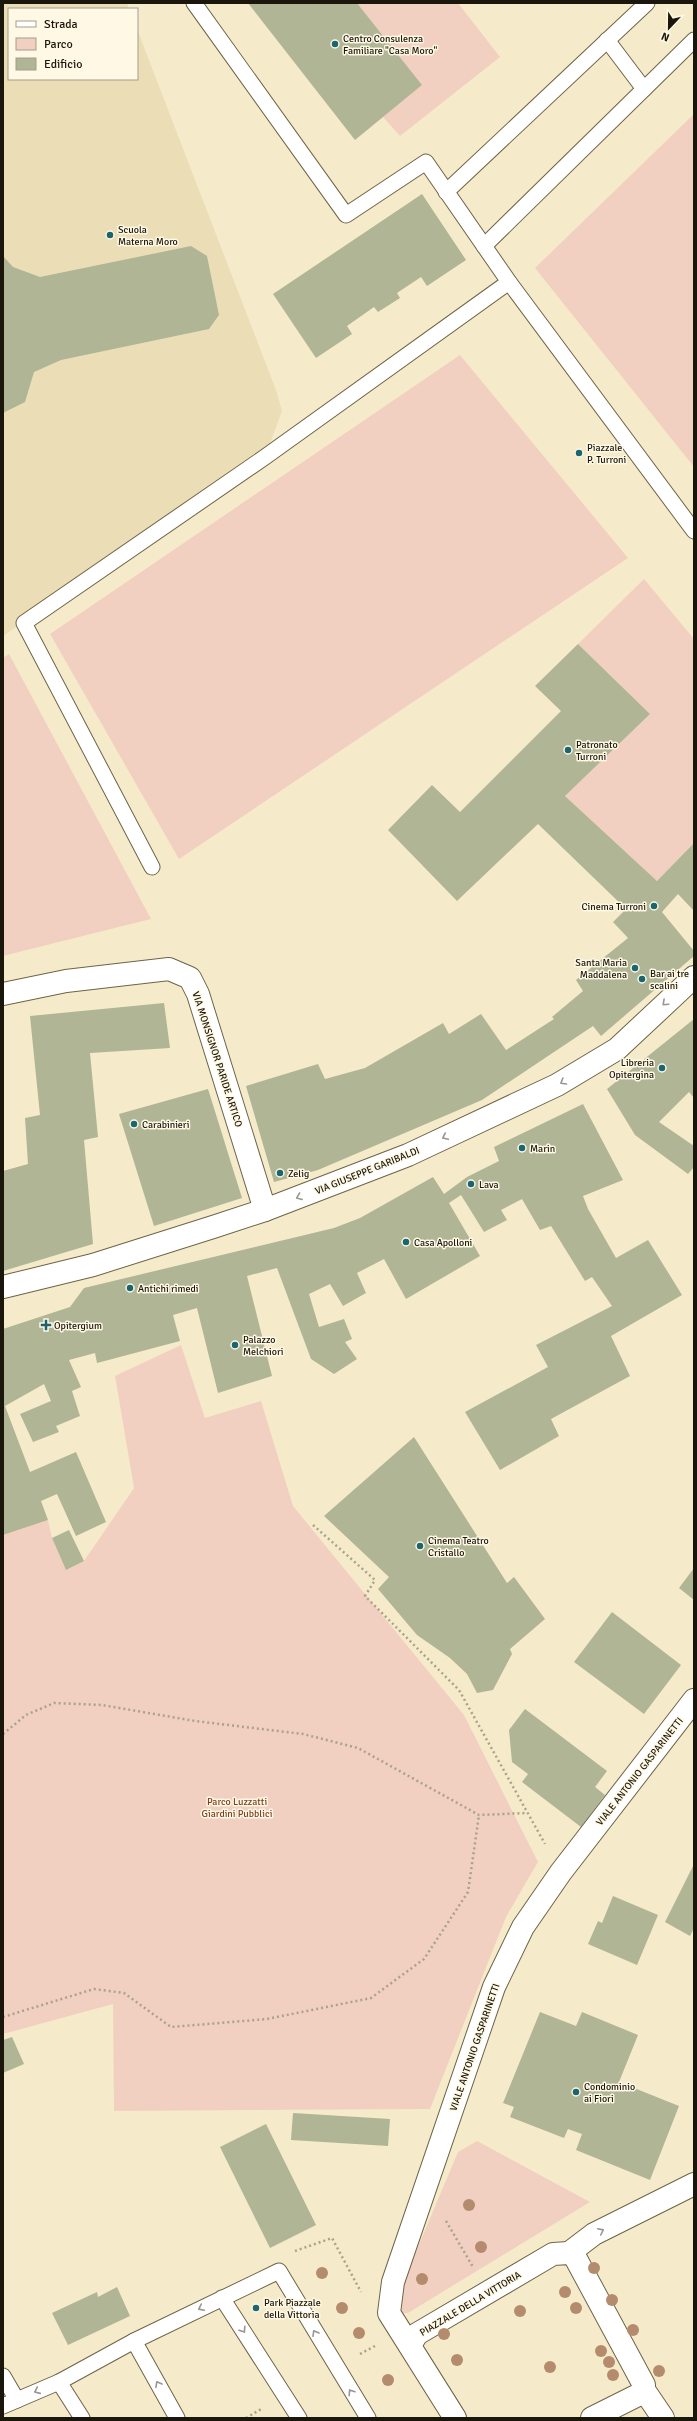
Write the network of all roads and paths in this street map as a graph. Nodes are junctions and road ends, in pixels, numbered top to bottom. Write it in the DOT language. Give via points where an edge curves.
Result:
graph roads {
  1 [pos="194,3"];
  2 [pos="646,3"];
  3 [pos="607,40"];
  4 [pos="694,40"];
  5 [pos="644,89"];
  6 [pos="446,192"];
  7 [pos="484,246"];
  8 [pos="509,282"];
  9 [pos="694,531"];
  10 [pos="152,868"];
  11 [pos="694,977"];
  12 [pos="3,994"];
  13 [pos="265,1210"];
  14 [pos="3,1287"];
  15 [pos="313,1525"];
  16 [pos="694,1700"];
  17 [pos="3,1734"];
  18 [pos="527,1813"];
  19 [pos="479,1815"];
  20 [pos="547,1846"];
  21 [pos="3,2017"];
  22 [pos="694,2184"];
  23 [pos="444,2217"];
  24 [pos="569,2253"];
  25 [pos="487,2293"];
  26 [pos="222,2298"];
  27 [pos="406,2338"];
  28 [pos="134,2341"];
  29 [pos="335,2367"];
  30 [pos="3,2376"];
  31 [pos="59,2382"];
  32 [pos="644,2390"];
  33 [pos="17,2400"];
  34 [pos="3,2406"];
  35 [pos="82,2418"];
  36 [pos="177,2418"];
  37 [pos="299,2418"];
  38 [pos="368,2418"];
  39 [pos="455,2418"];
  40 [pos="592,2418"];
  41 [pos="663,2418"];
  1 -- 6 [label="lane" via="346,215 426,162"];
  2 -- 3 [label="lane"];
  3 -- 5 [label="lane"];
  3 -- 6 [label="lane"];
  4 -- 5 [label="lane"];
  5 -- 7 [label="lane"];
  6 -- 7 [label="lane"];
  7 -- 8 [label="lane"];
  8 -- 9 [label="lane"];
  8 -- 10 [label="lane" via="265,457 24,623"];
  11 -- 13 [label="street, VIA GIUSEPPE GARIBALDI, one-way" via="617,1049 558,1085 408,1155"];
  12 -- 13 [label="street, VIA MONSIGNOR PARIDE ARTICO" via="66,981 169,969 190,978 198,994"];
  13 -- 14 [label="street, VIA GIUSEPPE GARIBALDI" via="93,1265"];
  15 -- 18 [label="path" via="375,1580 365,1596 459,1690"];
  16 -- 27 [label="street, VIALE ANTONIO GASPARINETTI" via="561,1872 523,1927 494,1987 393,2282 389,2313"];
  17 -- 19 [label="path" via="26,1715 54,1703 102,1705 195,1721 303,1734 358,1748"];
  18 -- 19 [label="path"];
  18 -- 20 [label="path"];
  19 -- 21 [label="path" via="468,1892 424,1959 370,1998 267,2019 171,2027 124,1993 94,1989"];
  24 -- 22 [label="street, PIAZZALE DELLA VITTORIA, one-way" via="594,2234"];
  23 -- 25 [label="path"];
  24 -- 25 [label="street, PIAZZALE DELLA VITTORIA" via="553,2254"];
  24 -- 32 [label="street" via="579,2264 644,2385"];
  25 -- 27 [label="street, PIAZZALE DELLA VITTORIA" via="418,2334"];
  26 -- 28 [label="lane, one-way"];
  29 -- 26 [label="lane, one-way" via="279,2271"];
  26 -- 37 [label="lane, one-way"];
  27 -- 29 [label="path"];
  27 -- 39 [label="street"];
  28 -- 31 [label="lane"];
  36 -- 28 [label="lane, one-way"];
  38 -- 29 [label="lane, one-way"];
  30 -- 33 [label="lane"];
  31 -- 33 [label="lane, one-way"];
  31 -- 35 [label="lane"];
  32 -- 40 [label="street"];
  32 -- 41 [label="street"];
  33 -- 34 [label="lane"];
}
